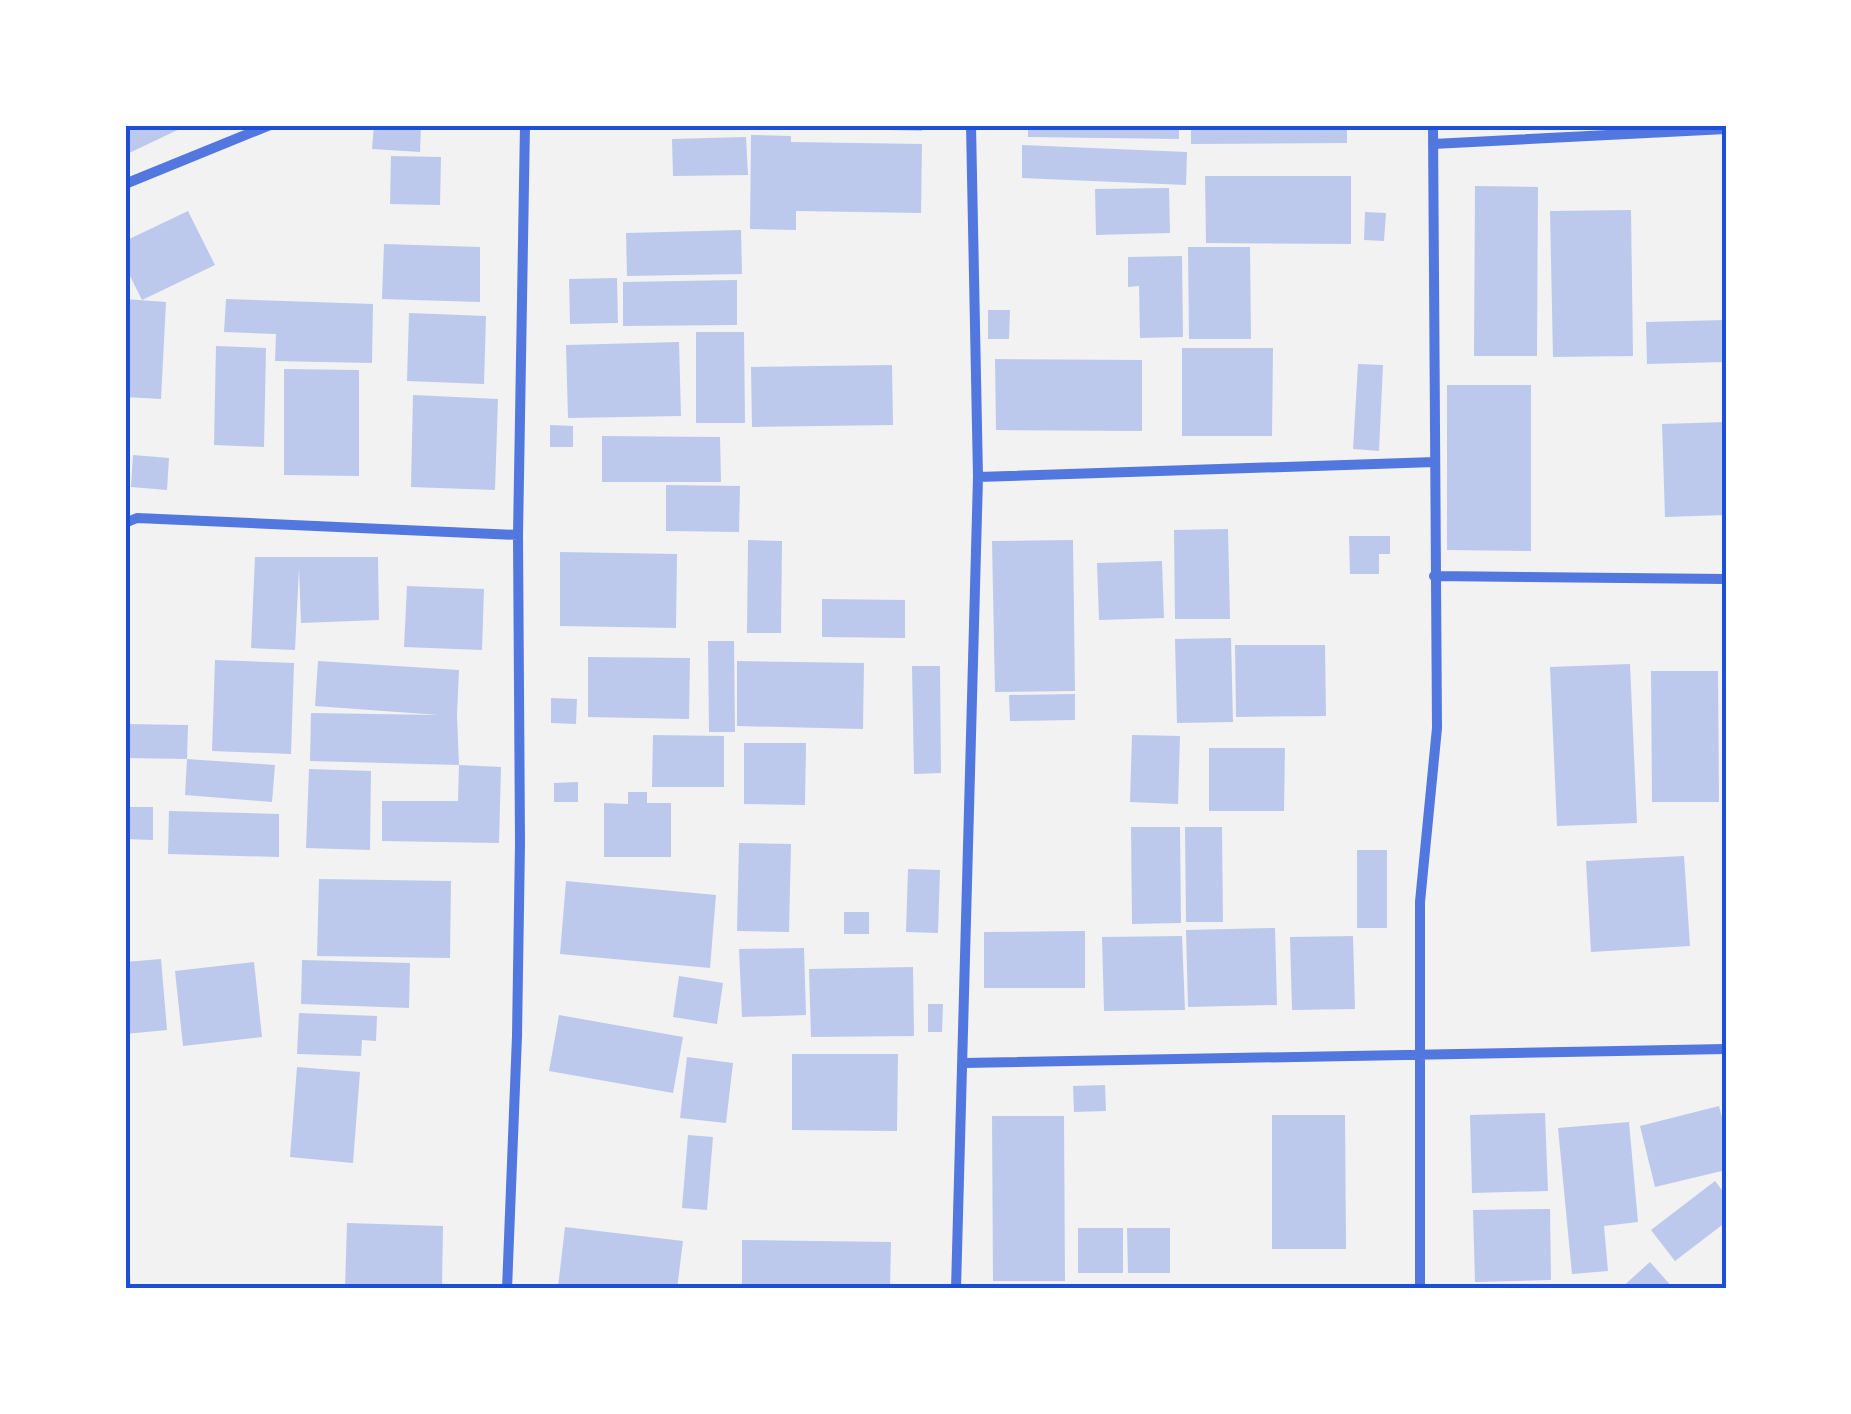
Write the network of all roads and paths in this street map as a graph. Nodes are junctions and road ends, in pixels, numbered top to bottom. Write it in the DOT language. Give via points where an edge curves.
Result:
graph roads {
  1 [pos="270,125"];
  2 [pos="525,125"];
  3 [pos="971,125"];
  4 [pos="1433,125"];
  5 [pos="1726,130"];
  6 [pos="1433,144"];
  7 [pos="125,184"];
  8 [pos="1434,462"];
  9 [pos="978,477"];
  10 [pos="125,523"];
  11 [pos="518,535"];
  12 [pos="1434,576"];
  13 [pos="1726,579"];
  14 [pos="1726,1049"];
  15 [pos="1419,1054"];
  16 [pos="964,1063"];
  17 [pos="507,1289"];
  18 [pos="956,1289"];
  19 [pos="1420,1289"];
  1 -- 7 [label="street"];
  2 -- 11 [label="street"];
  3 -- 9 [label="street"];
  4 -- 6 [label="street"];
  5 -- 6 [label="street"];
  6 -- 8 [label="street"];
  8 -- 9 [label="street"];
  8 -- 12 [label="street"];
  9 -- 16 [label="street"];
  10 -- 11 [label="street" via="137,518"];
  11 -- 17 [label="street" via="518,1036"];
  12 -- 13 [label="street"];
  12 -- 15 [label="street" via="1437,728 1420,902"];
  14 -- 15 [label="street"];
  15 -- 16 [label="street"];
  15 -- 19 [label="street"];
  16 -- 18 [label="street"];
}
